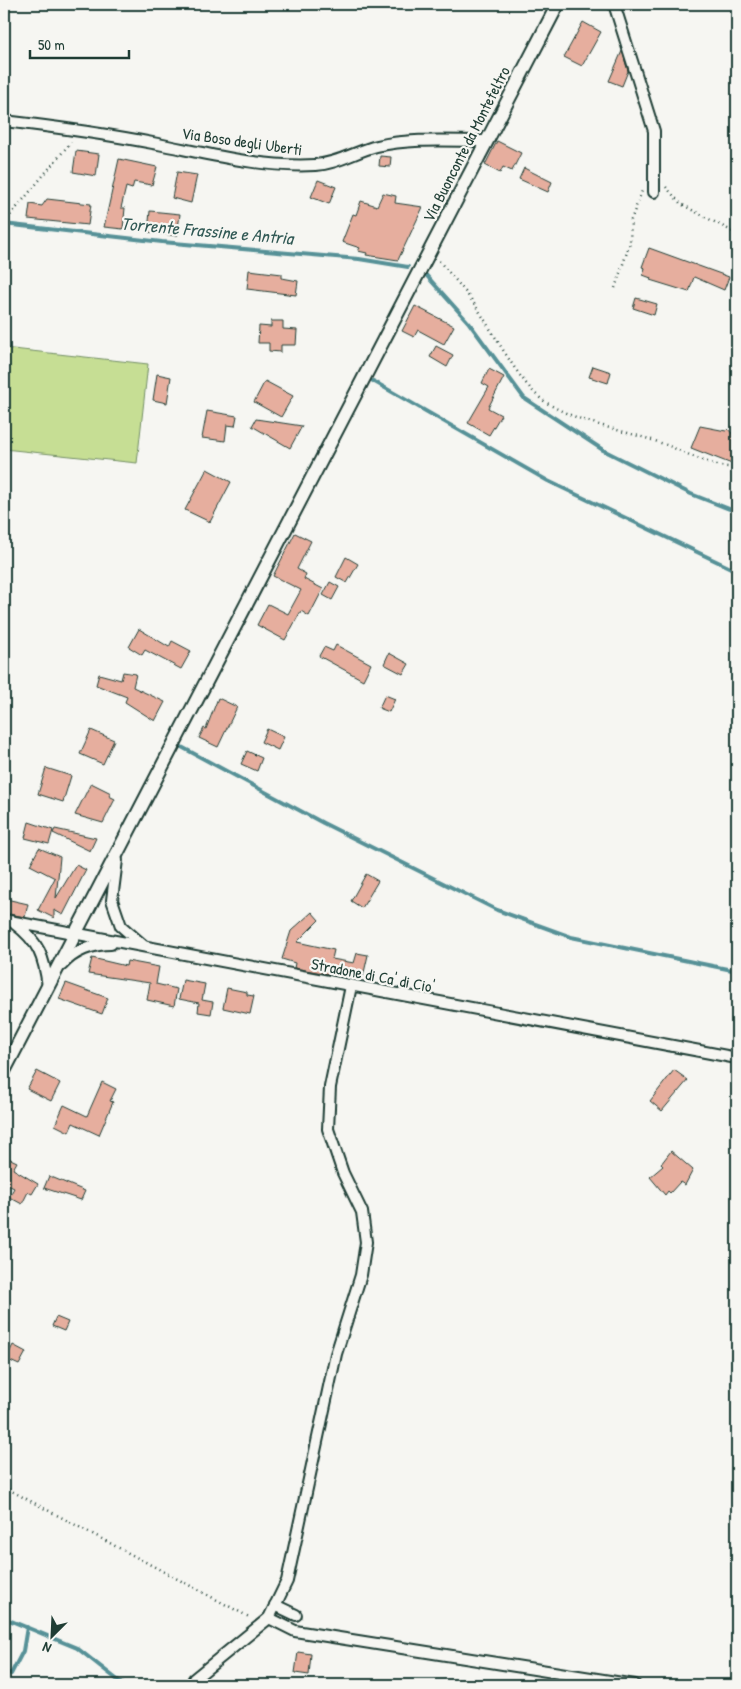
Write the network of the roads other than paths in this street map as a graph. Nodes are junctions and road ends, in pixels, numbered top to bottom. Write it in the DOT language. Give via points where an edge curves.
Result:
graph roads {
  1 [pos="558,4"];
  2 [pos="614,4"];
  3 [pos="4,121"];
  4 [pos="486,141"];
  5 [pos="654,192"];
  6 [pos="120,847"];
  7 [pos="8,921"];
  8 [pos="75,934"];
  9 [pos="125,943"];
  10 [pos="144,947"];
  11 [pos="51,981"];
  12 [pos="351,986"];
  13 [pos="737,1058"];
  14 [pos="4,1071"];
  15 [pos="276,1605"];
  16 [pos="296,1616"];
  17 [pos="265,1620"];
  18 [pos="191,1685"];
  19 [pos="635,1685"];
  1 -- 4 [label="street, Via Buonconte da Montefeltro"];
  2 -- 5 [label="street" via="654,131"];
  3 -- 4 [label="street, Via Boso degli Uberti" via="82,129 274,164 317,165 405,141"];
  4 -- 6 [label="street, Via Buonconte da Montefeltro"];
  6 -- 8 [label="street, Via Buonconte da Montefeltro"];
  6 -- 10 [label="street" via="112,900 122,926"];
  7 -- 8 [label="street, Stradone di Ca' di Cio'"];
  7 -- 11 [label="street" via="28,933 40,950"];
  8 -- 9 [label="street, Stradone di Ca' di Cio'"];
  8 -- 11 [label="street, Via Buonconte da Montefeltro"];
  9 -- 10 [label="street, Stradone di Ca' di Cio'"];
  9 -- 11 [label="street" via="92,946 69,957"];
  10 -- 12 [label="street, Stradone di Ca' di Cio'"];
  11 -- 14 [label="street, Via Buonconte da Montefeltro"];
  12 -- 13 [label="street, Stradone di Ca' di Cio'"];
  12 -- 15 [label="street" via="330,1087 328,1129 343,1173 362,1212 366,1242 361,1275 336,1354 288,1581"];
  15 -- 16 [label="street"];
  15 -- 17 [label="street"];
  17 -- 18 [label="street" via="194,1679"];
  17 -- 19 [label="street" via="295,1630"];
}
